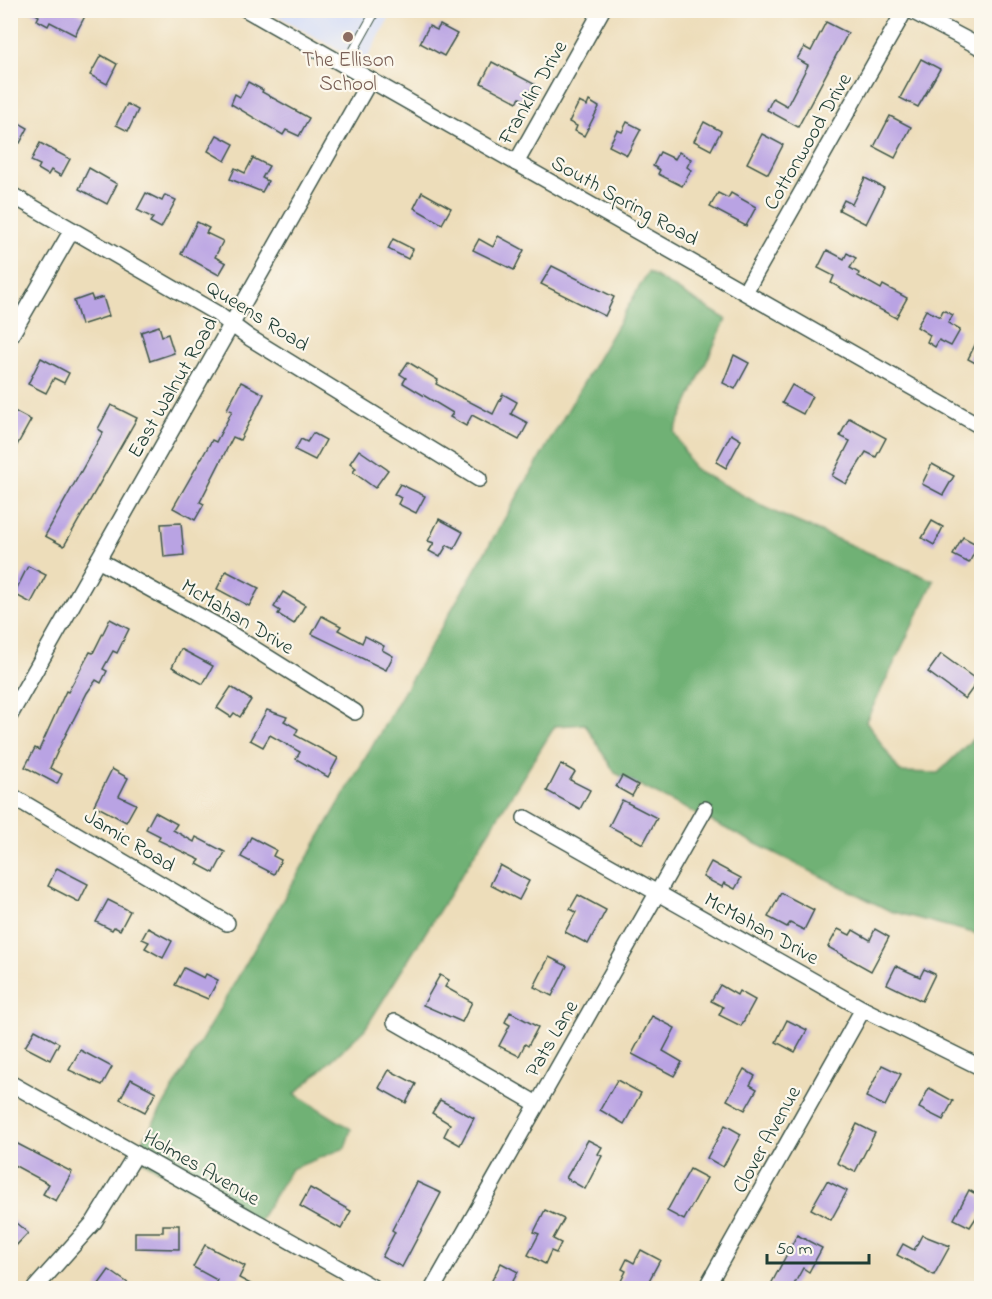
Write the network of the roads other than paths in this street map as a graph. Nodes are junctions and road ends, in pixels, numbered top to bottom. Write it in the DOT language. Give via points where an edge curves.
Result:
graph roads {
  1 [pos="247,10"];
  2 [pos="376,10"];
  3 [pos="602,10"];
  4 [pos="908,10"];
  5 [pos="269,16"];
  6 [pos="981,48"];
  7 [pos="345,66"];
  8 [pos="370,80"];
  9 [pos="516,163"];
  10 [pos="10,194"];
  11 [pos="72,230"];
  12 [pos="745,292"];
  13 [pos="232,325"];
  14 [pos="10,337"];
  15 [pos="981,427"];
  16 [pos="479,478"];
  17 [pos="98,560"];
  18 [pos="355,711"];
  19 [pos="10,715"];
  20 [pos="10,795"];
  21 [pos="705,809"];
  22 [pos="525,818"];
  23 [pos="657,893"];
  24 [pos="227,923"];
  25 [pos="863,1009"];
  26 [pos="395,1022"];
  27 [pos="981,1068"];
  28 [pos="10,1083"];
  29 [pos="537,1104"];
  30 [pos="136,1154"];
  31 [pos="35,1288"];
  32 [pos="374,1288"];
  33 [pos="433,1288"];
  34 [pos="706,1288"];
  1 -- 5 [label="street, South Spring Road"];
  2 -- 7 [label="lane"];
  3 -- 9 [label="street, Franklin Drive"];
  4 -- 6 [label="street"];
  4 -- 12 [label="street, Cottonwood Drive"];
  5 -- 7 [label="street, South Spring Road"];
  7 -- 8 [label="street, South Spring Road"];
  8 -- 9 [label="street, South Spring Road"];
  8 -- 13 [label="street, East Walnut Road"];
  9 -- 12 [label="street, South Spring Road"];
  10 -- 11 [label="street, Queens Road"];
  11 -- 13 [label="street, Queens Road"];
  11 -- 14 [label="street"];
  12 -- 15 [label="street, South Spring Road"];
  13 -- 16 [label="street, Queens Road"];
  13 -- 17 [label="street, East Walnut Road"];
  17 -- 18 [label="street, McMahan Drive" via="221,628"];
  17 -- 19 [label="street, East Walnut Road"];
  20 -- 24 [label="street, Jamic Road"];
  21 -- 23 [label="street, Pats Lane"];
  22 -- 23 [label="street, McMahan Drive"];
  23 -- 25 [label="street, McMahan Drive"];
  23 -- 29 [label="street, Pats Lane"];
  25 -- 27 [label="street, McMahan Drive"];
  25 -- 34 [label="street, Clover Avenue"];
  26 -- 29 [label="street"];
  28 -- 30 [label="street, Holmes Avenue"];
  29 -- 33 [label="street, Pats Lane"];
  30 -- 31 [label="street" via="94,1222"];
  30 -- 32 [label="street, Holmes Avenue"];
}
